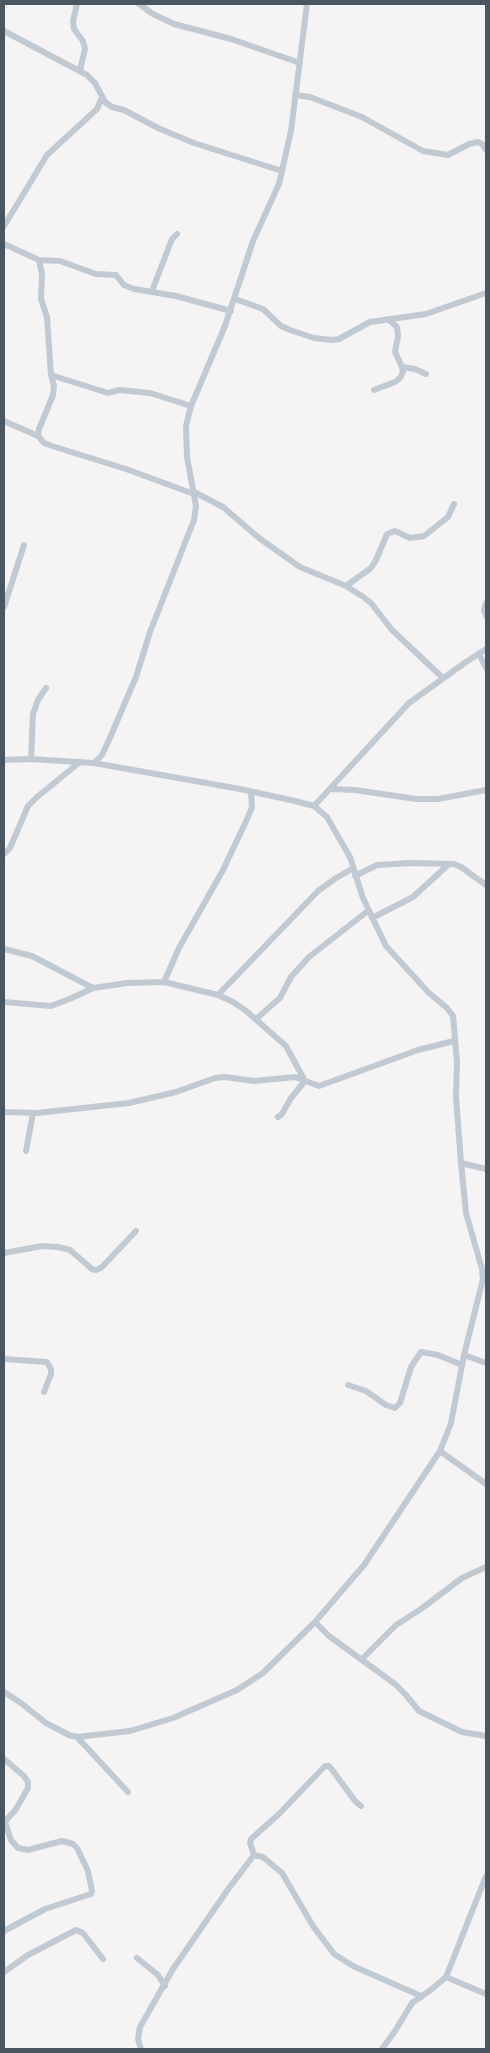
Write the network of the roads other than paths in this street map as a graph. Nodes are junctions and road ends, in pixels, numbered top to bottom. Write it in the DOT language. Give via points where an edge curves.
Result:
graph roads {
  1 [pos="76,4"];
  2 [pos="139,4"];
  3 [pos="307,4"];
  4 [pos="4,31"];
  5 [pos="300,63"];
  6 [pos="80,70"];
  7 [pos="295,94"];
  8 [pos="102,97"];
  9 [pos="112,107"];
  10 [pos="97,109"];
  11 [pos="486,150"];
  12 [pos="282,171"];
  13 [pos="4,226"];
  14 [pos="177,234"];
  15 [pos="4,244"];
  16 [pos="39,260"];
  17 [pos="49,260"];
  18 [pos="42,274"];
  19 [pos="152,291"];
  20 [pos="486,293"];
  21 [pos="235,299"];
  22 [pos="231,311"];
  23 [pos="389,320"];
  24 [pos="402,367"];
  25 [pos="426,374"];
  26 [pos="51,375"];
  27 [pos="374,390"];
  28 [pos="191,406"];
  29 [pos="4,421"];
  30 [pos="38,436"];
  31 [pos="194,493"];
  32 [pos="454,504"];
  33 [pos="24,545"];
  34 [pos="346,586"];
  35 [pos="486,604"];
  36 [pos="4,607"];
  37 [pos="486,616"];
  38 [pos="486,649"];
  39 [pos="479,654"];
  40 [pos="486,668"];
  41 [pos="444,678"];
  42 [pos="46,688"];
  43 [pos="31,759"];
  44 [pos="4,760"];
  45 [pos="80,762"];
  46 [pos="94,763"];
  47 [pos="331,789"];
  48 [pos="486,790"];
  49 [pos="251,792"];
  50 [pos="314,806"];
  51 [pos="4,854"];
  52 [pos="450,864"];
  53 [pos="354,873"];
  54 [pos="486,885"];
  55 [pos="369,910"];
  56 [pos="372,918"];
  57 [pos="4,949"];
  58 [pos="164,982"];
  59 [pos="93,988"];
  60 [pos="218,996"];
  61 [pos="4,1002"];
  62 [pos="256,1019"];
  63 [pos="454,1041"];
  64 [pos="305,1081"];
  65 [pos="4,1112"];
  66 [pos="33,1113"];
  67 [pos="278,1117"];
  68 [pos="26,1151"];
  69 [pos="461,1163"];
  70 [pos="486,1169"];
  71 [pos="136,1231"];
  72 [pos="4,1253"];
  73 [pos="484,1279"];
  74 [pos="464,1355"];
  75 [pos="4,1359"];
  76 [pos="486,1363"];
  77 [pos="462,1365"];
  78 [pos="348,1385"];
  79 [pos="44,1392"];
  80 [pos="440,1452"];
  81 [pos="486,1484"];
  82 [pos="486,1566"];
  83 [pos="316,1622"];
  84 [pos="362,1659"];
  85 [pos="4,1692"];
  86 [pos="77,1736"];
  87 [pos="486,1736"];
  88 [pos="4,1759"];
  89 [pos="128,1792"];
  90 [pos="362,1806"];
  91 [pos="4,1822"];
  92 [pos="254,1855"];
  93 [pos="486,1876"];
  94 [pos="4,1931"];
  95 [pos="137,1958"];
  96 [pos="103,1959"];
  97 [pos="4,1972"];
  98 [pos="446,1977"];
  99 [pos="165,1986"];
  100 [pos="486,1994"];
  101 [pos="421,1996"];
  102 [pos="140,2049"];
  103 [pos="382,2049"];
  1 -- 6 [label="street" via="74,29 84,41 85,49"];
  2 -- 5 [label="street" via="174,24 231,39"];
  3 -- 5 [label="street"];
  4 -- 6 [label="street"];
  5 -- 7 [label="street"];
  6 -- 8 [label="street" via="95,83"];
  7 -- 11 [label="street" via="362,117 423,151 448,155 478,142"];
  7 -- 12 [label="street"];
  8 -- 9 [label="street"];
  8 -- 10 [label="street"];
  9 -- 10 [label="street"];
  9 -- 12 [label="street" via="194,143"];
  10 -- 13 [label="street" via="47,155"];
  12 -- 21 [label="street"];
  14 -- 19 [label="street" via="172,239"];
  15 -- 16 [label="street"];
  16 -- 17 [label="street"];
  16 -- 18 [label="street"];
  17 -- 18 [label="street"];
  17 -- 19 [label="street" via="96,274 116,275 124,285"];
  18 -- 26 [label="street" via="41,298 47,317"];
  19 -- 22 [label="street"];
  20 -- 23 [label="street" via="426,314"];
  21 -- 22 [label="street"];
  21 -- 23 [label="street" via="263,310 282,326 322,340 339,339 370,322"];
  22 -- 28 [label="street"];
  23 -- 24 [label="street" via="396,327 395,352"];
  24 -- 25 [label="street"];
  24 -- 27 [label="street" via="400,378"];
  26 -- 28 [label="street" via="108,393 125,390 150,393"];
  26 -- 30 [label="street" via="53,395"];
  28 -- 31 [label="street" via="186,426 187,457"];
  29 -- 30 [label="street"];
  30 -- 31 [label="street" via="52,446"];
  31 -- 34 [label="street" via="223,507 300,567"];
  31 -- 46 [label="street" via="194,520 136,677 105,748"];
  32 -- 34 [label="street" via="448,517 424,536 410,538 395,531 387,534 370,568"];
  33 -- 36 [label="street"];
  34 -- 41 [label="street" via="370,603 392,630"];
  35 -- 37 [label="street"];
  38 -- 39 [label="street"];
  39 -- 40 [label="street"];
  39 -- 41 [label="street"];
  41 -- 47 [label="street" via="409,703 341,774"];
  42 -- 43 [label="street" via="33,714"];
  43 -- 44 [label="street"];
  43 -- 45 [label="street"];
  45 -- 46 [label="street"];
  45 -- 51 [label="street" via="28,806 10,848"];
  46 -- 49 [label="street"];
  47 -- 48 [label="street" via="416,799 447,798"];
  47 -- 50 [label="street"];
  49 -- 50 [label="street"];
  49 -- 58 [label="street" via="252,807 248,817 223,870 178,948"];
  50 -- 53 [label="street" via="327,817 350,857"];
  52 -- 53 [label="street" via="410,862 377,865"];
  52 -- 54 [label="street" via="462,866"];
  52 -- 56 [label="street" via="413,897"];
  53 -- 55 [label="street"];
  53 -- 60 [label="street" via="336,878 318,891"];
  55 -- 56 [label="street"];
  55 -- 62 [label="street" via="309,957 291,977 280,998"];
  56 -- 63 [label="street" via="386,946 453,1016"];
  57 -- 59 [label="street" via="32,956"];
  58 -- 59 [label="street"];
  58 -- 60 [label="street"];
  59 -- 61 [label="street" via="51,1006"];
  60 -- 62 [label="street" via="233,1002"];
  62 -- 64 [label="street" via="286,1046"];
  63 -- 64 [label="street" via="418,1050 326,1085"];
  63 -- 69 [label="street"];
  64 -- 66 [label="street" via="295,1077 265,1081 215,1078 176,1092 129,1103"];
  64 -- 67 [label="street"];
  65 -- 66 [label="street"];
  66 -- 68 [label="street"];
  69 -- 70 [label="street"];
  69 -- 73 [label="street" via="466,1212"];
  71 -- 72 [label="street" via="96,1270 70,1250 58,1247 42,1246"];
  73 -- 74 [label="street"];
  74 -- 76 [label="street"];
  74 -- 77 [label="street"];
  75 -- 79 [label="street" via="46,1362 52,1369"];
  77 -- 78 [label="street" via="421,1352 411,1367 400,1403 395,1408 366,1391"];
  77 -- 80 [label="street" via="451,1423"];
  80 -- 81 [label="street"];
  80 -- 83 [label="street" via="364,1565"];
  82 -- 84 [label="street" via="462,1578 396,1625"];
  83 -- 84 [label="street" via="329,1636"];
  83 -- 86 [label="street" via="263,1673 237,1690 173,1718 130,1731"];
  84 -- 87 [label="street" via="395,1684 419,1711 462,1732"];
  85 -- 86 [label="street" via="52,1726"];
  86 -- 89 [label="street"];
  88 -- 91 [label="street" via="28,1782 16,1809"];
  90 -- 92 [label="street" via="355,1802 329,1766 324,1766 251,1839"];
  91 -- 94 [label="street" via="18,1848 28,1850 62,1841 73,1844 88,1872 92,1891 45,1909"];
  92 -- 99 [label="street" via="228,1888"];
  92 -- 101 [label="street" via="263,1857 282,1873 318,1934 334,1954 353,1966"];
  93 -- 98 [label="street"];
  95 -- 99 [label="street"];
  96 -- 97 [label="street" via="83,1933 76,1930 28,1955"];
  98 -- 100 [label="street"];
  98 -- 101 [label="street"];
  99 -- 102 [label="street" via="140,2027"];
  101 -- 103 [label="street" via="406,2011 396,2032"];
}
